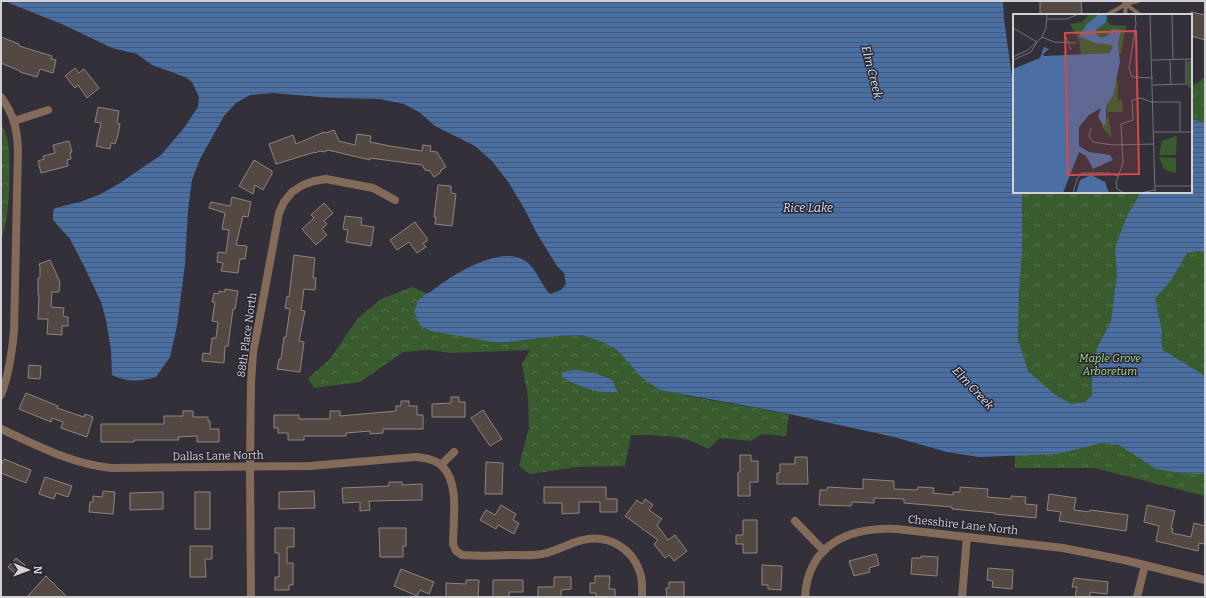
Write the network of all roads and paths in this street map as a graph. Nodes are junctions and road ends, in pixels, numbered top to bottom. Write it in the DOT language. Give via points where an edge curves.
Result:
graph roads {
  1 [pos="1138,1"];
  2 [pos="1126,3"];
  3 [pos="1109,14"];
  4 [pos="1125,14"];
  5 [pos="1139,14"];
  6 [pos="1,97"];
  7 [pos="48,110"];
  8 [pos="14,121"];
  9 [pos="396,200"];
  10 [pos="1,395"];
  11 [pos="1,429"];
  12 [pos="454,452"];
  13 [pos="441,465"];
  14 [pos="250,467"];
  15 [pos="794,521"];
  16 [pos="966,537"];
  17 [pos="824,551"];
  18 [pos="1145,565"];
  19 [pos="1205,580"];
  20 [pos="251,597"];
  21 [pos="642,597"];
  22 [pos="805,597"];
  23 [pos="962,597"];
  24 [pos="1137,597"];
  1 -- 2 [label="lane"];
  2 -- 3 [label="lane"];
  2 -- 4 [label="lane"];
  2 -- 5 [label="lane"];
  6 -- 8 [label="street"];
  7 -- 8 [label="street"];
  8 -- 10 [label="street" via="18,150 14,331 9,368"];
  9 -- 14 [label="street, 88th Place North" via="373,188 326,179 303,185 292,192 284,202 276,227 253,352"];
  11 -- 14 [label="street, Dallas Lane North" via="70,459 99,467"];
  12 -- 13 [label="street"];
  13 -- 14 [label="street, Dallas Lane North" via="427,458 416,457 310,466"];
  13 -- 21 [label="street" via="452,483 453,544 456,551 462,555 540,554 598,538 618,544 635,559 642,580"];
  14 -- 20 [label="street, 88th Place North"];
  15 -- 17 [label="street"];
  16 -- 17 [label="street, Chesshire Lane North" via="880,528 860,530 844,536"];
  16 -- 18 [label="street, Chesshire Lane North" via="1063,548"];
  16 -- 23 [label="street"];
  17 -- 22 [label="street, Chesshire Lane North" via="809,574"];
  18 -- 19 [label="street, Chesshire Lane North"];
  18 -- 24 [label="street"];
}
